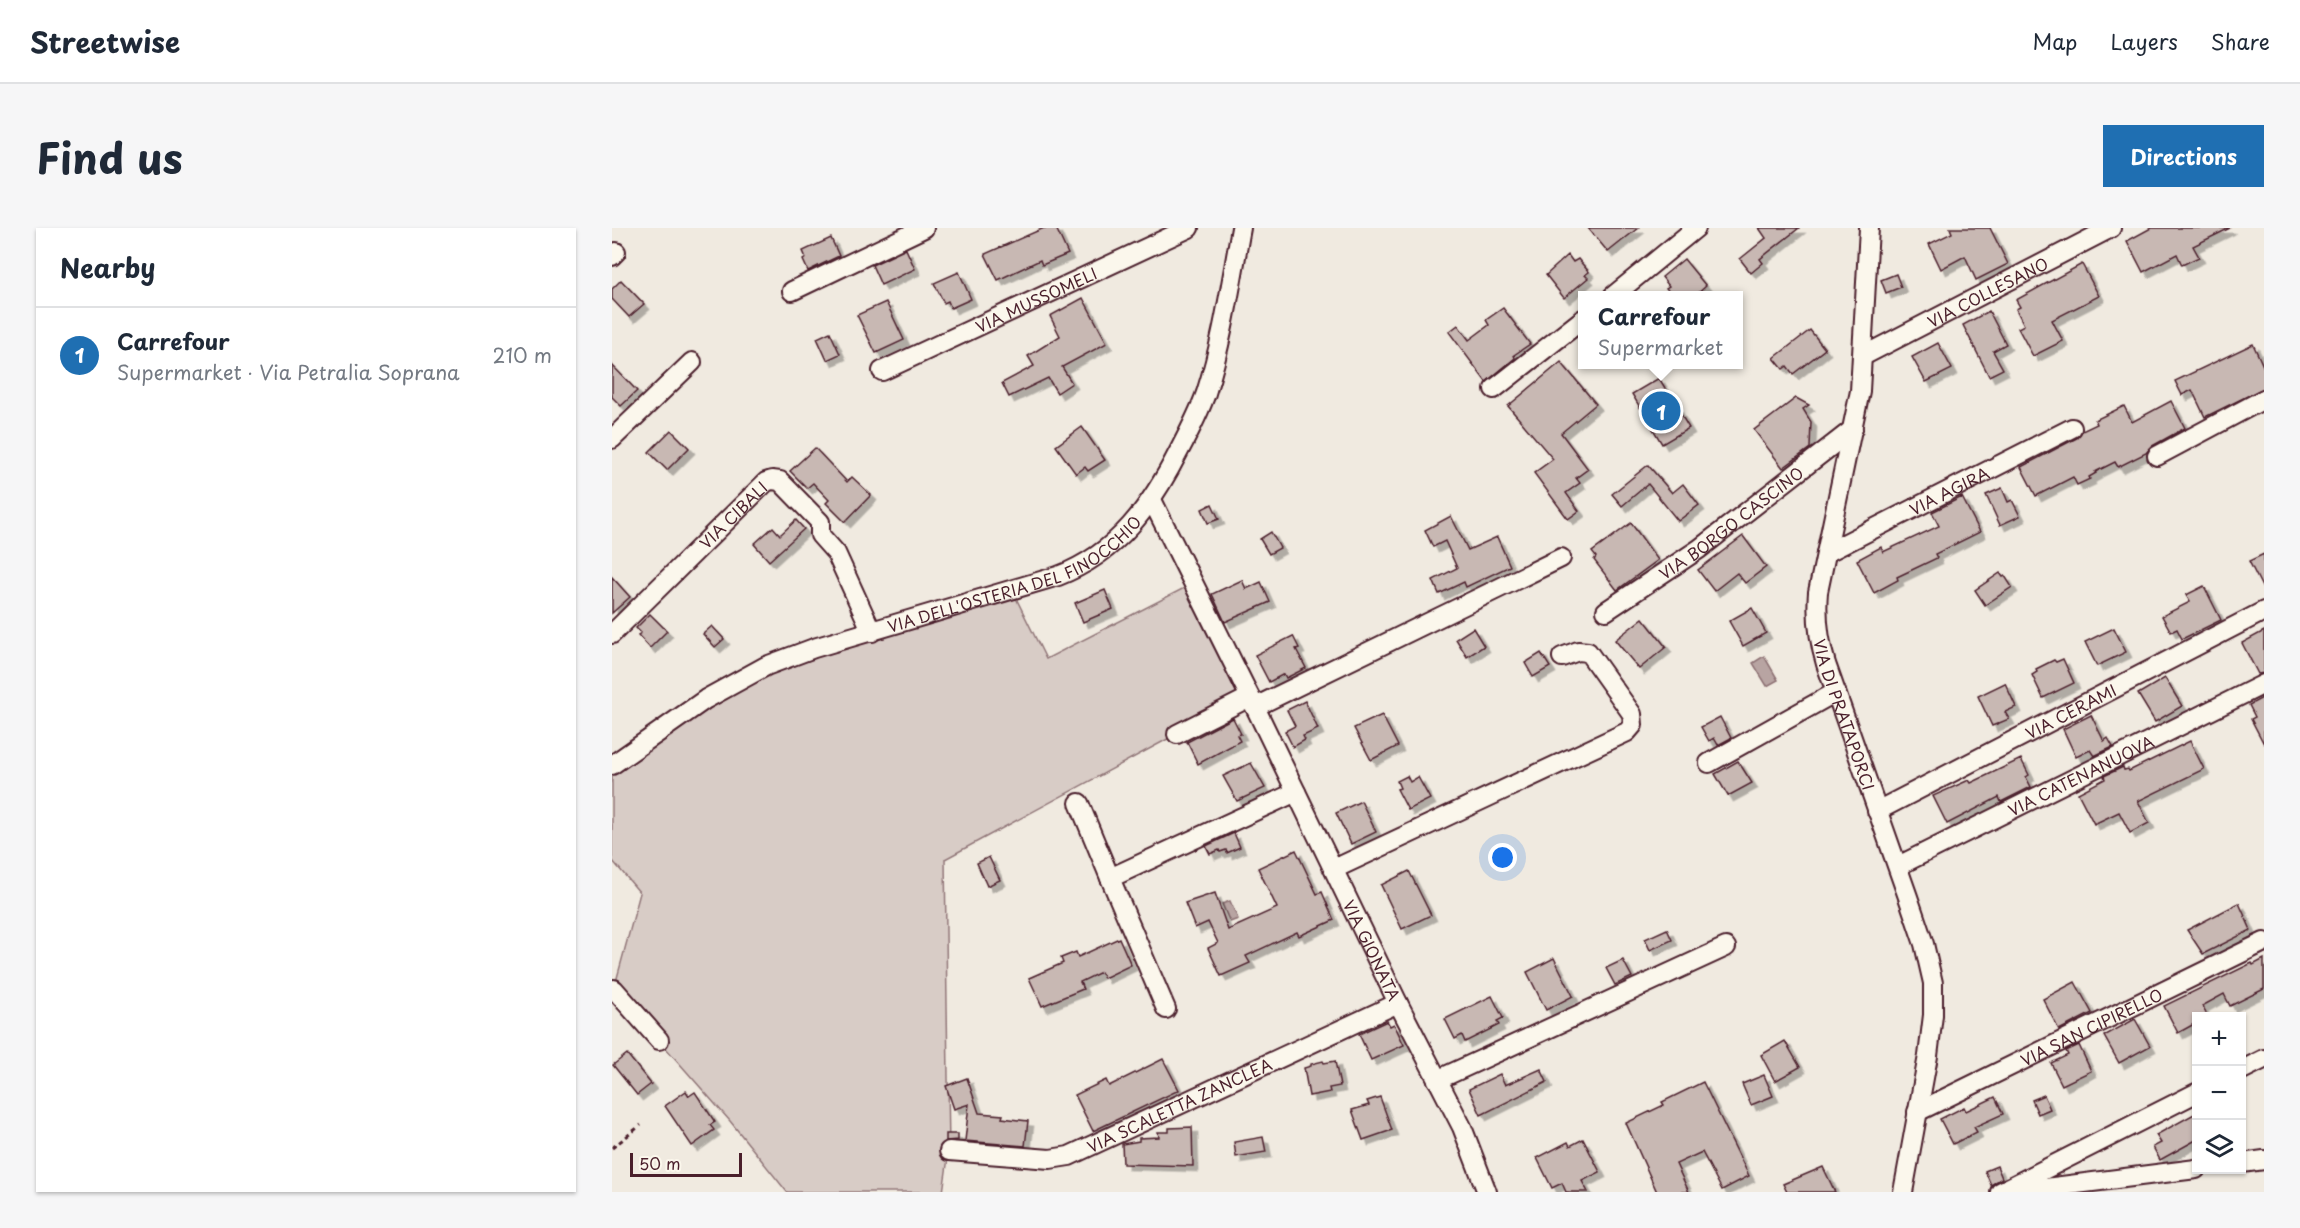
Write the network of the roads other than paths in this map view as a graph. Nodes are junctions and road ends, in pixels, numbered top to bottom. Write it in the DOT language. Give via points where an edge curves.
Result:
graph roads {
  1 [pos="924,228"];
  2 [pos="1189,228"];
  3 [pos="1241,228"];
  4 [pos="1696,228"];
  5 [pos="1869,228"];
  6 [pos="2111,228"];
  7 [pos="792,291"];
  8 [pos="1618,291"];
  9 [pos="1578,323"];
  10 [pos="1863,356"];
  11 [pos="692,362"];
  12 [pos="882,371"];
  13 [pos="1494,389"];
  14 [pos="2264,399"];
  15 [pos="2072,428"];
  16 [pos="1853,429"];
  17 [pos="612,439"];
  18 [pos="2157,456"];
  19 [pos="1152,500"];
  20 [pos="1826,553"];
  21 [pos="1561,558"];
  22 [pos="1606,611"];
  23 [pos="2264,611"];
  24 [pos="872,632"];
  25 [pos="612,634"];
  26 [pos="1562,657"];
  27 [pos="2264,684"];
  28 [pos="1836,692"];
  29 [pos="1253,702"];
  30 [pos="1177,734"];
  31 [pos="1709,763"];
  32 [pos="612,765"];
  33 [pos="1296,792"];
  34 [pos="1079,803"];
  35 [pos="1877,811"];
  36 [pos="1898,866"];
  37 [pos="1334,869"];
  38 [pos="1110,878"];
  39 [pos="2264,942"];
  40 [pos="1726,947"];
  41 [pos="612,991"];
  42 [pos="1398,1003"];
  43 [pos="1166,1009"];
  44 [pos="659,1040"];
  45 [pos="2264,1059"];
  46 [pos="2246,1068"];
  47 [pos="1437,1080"];
  48 [pos="2192,1095"];
  49 [pos="1917,1112"];
  50 [pos="949,1151"];
  51 [pos="2264,1160"];
  52 [pos="2246,1162"];
  53 [pos="2192,1170"];
  54 [pos="1487,1192"];
  55 [pos="1903,1192"];
  56 [pos="2001,1192"];
  57 [pos="2013,1192"];
  1 -- 7 [label="street"];
  2 -- 12 [label="street, VIA MUSSOMELI"];
  3 -- 19 [label="street, VIA DELL'OSTERIA DEL FINOCCHIO" via="1205,394"];
  4 -- 8 [label="street"];
  5 -- 10 [label="street, VIA DI PRATAPORCI"];
  6 -- 10 [label="street, VIA COLLESANO"];
  9 -- 13 [label="street"];
  10 -- 16 [label="street, VIA DI PRATAPORCI"];
  11 -- 17 [label="street"];
  14 -- 18 [label="street"];
  15 -- 20 [label="street, VIA AGIRA"];
  16 -- 20 [label="street, VIA DI PRATAPORCI"];
  16 -- 22 [label="street, VIA BORGO CASCINO" via="1699,549"];
  19 -- 24 [label="street, VIA DELL'OSTERIA DEL FINOCCHIO" via="1112,544 1079,567"];
  19 -- 29 [label="street, VIA GIONATA"];
  20 -- 28 [label="street, VIA DI PRATAPORCI" via="1817,606 1824,655"];
  21 -- 29 [label="street"];
  23 -- 35 [label="street, VIA CERAMI"];
  24 -- 25 [label="street, VIA CIBALI" via="836,553 820,535 820,522 780,481 772,480"];
  24 -- 32 [label="street, VIA DELL'OSTERIA DEL FINOCCHIO" via="753,672 698,704"];
  26 -- 37 [label="street" via="1583,651 1591,656 1632,714 1633,725 1627,732"];
  27 -- 36 [label="street, VIA CATENANUOVA"];
  28 -- 31 [label="street"];
  28 -- 35 [label="street, VIA DI PRATAPORCI"];
  29 -- 30 [label="street"];
  29 -- 33 [label="street, VIA GIONATA"];
  33 -- 37 [label="street, VIA GIONATA"];
  33 -- 38 [label="street"];
  34 -- 38 [label="street"];
  35 -- 36 [label="street, VIA DI PRATAPORCI"];
  36 -- 49 [label="street, VIA DI PRATAPORCI" via="1924,944 1933,990 1928,1056"];
  37 -- 42 [label="street, VIA GIONATA"];
  38 -- 43 [label="street"];
  39 -- 49 [label="street, VIA SAN CIPIRELLO"];
  40 -- 47 [label="street"];
  41 -- 44 [label="street"];
  42 -- 47 [label="street, VIA GIONATA"];
  42 -- 50 [label="street, VIA SCALETTA ZANCLEA" via="1069,1156"];
  45 -- 46 [label="street"];
  47 -- 54 [label="street, VIA GIONATA" via="1462,1127"];
  48 -- 56 [label="street"];
  49 -- 55 [label="street, VIA DI PRATAPORCI"];
  51 -- 52 [label="street"];
  53 -- 57 [label="street"];
}
